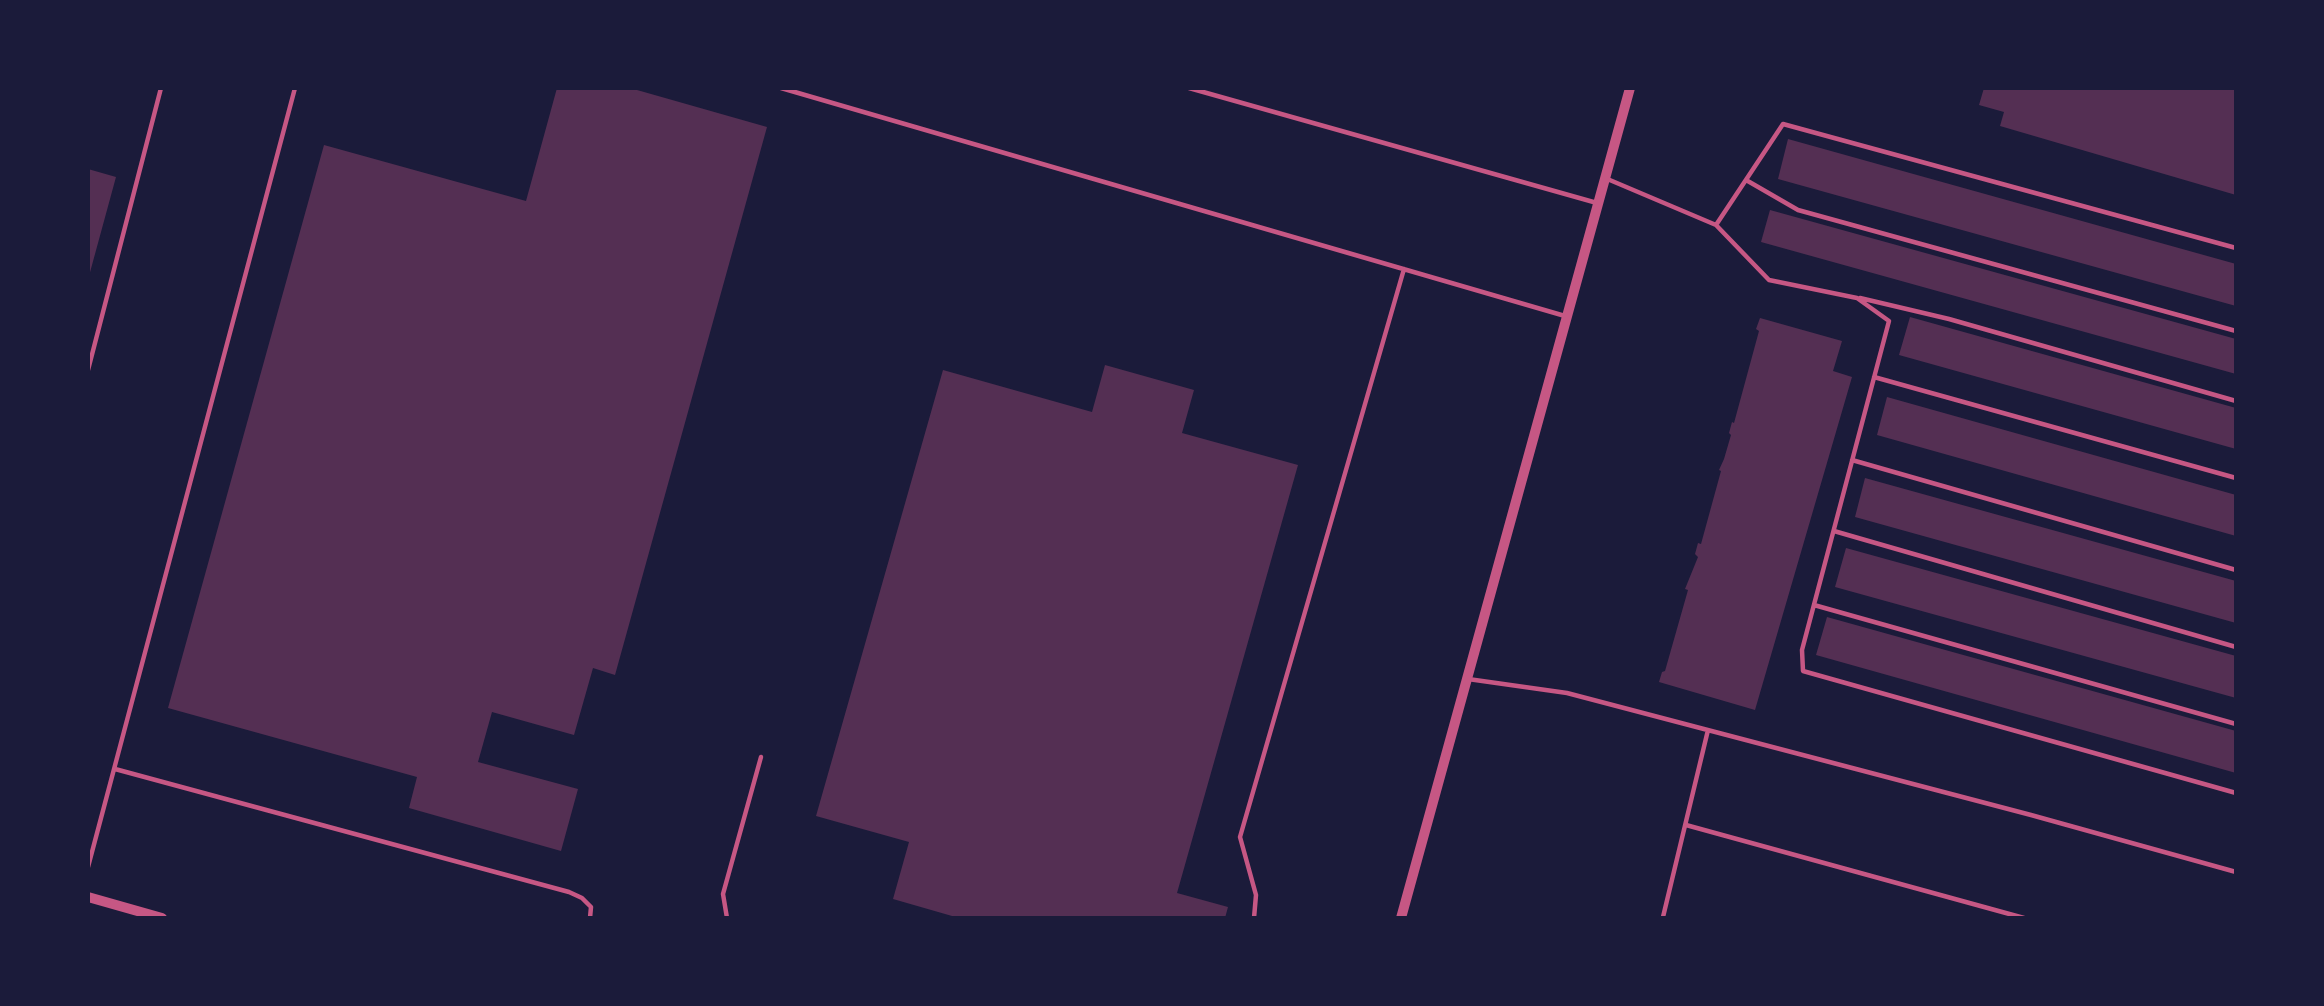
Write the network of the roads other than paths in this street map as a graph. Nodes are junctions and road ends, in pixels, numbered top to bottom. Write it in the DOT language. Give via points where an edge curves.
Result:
graph roads {
  1 [pos="162,88"];
  2 [pos="295,88"];
  3 [pos="781,88"];
  4 [pos="1189,88"];
  5 [pos="1629,88"];
  6 [pos="1605,178"];
  7 [pos="1746,180"];
  8 [pos="1598,204"];
  9 [pos="1716,225"];
  10 [pos="2235,248"];
  11 [pos="1404,269"];
  12 [pos="1857,298"];
  13 [pos="1567,317"];
  14 [pos="2235,331"];
  15 [pos="88,370"];
  16 [pos="1874,377"];
  17 [pos="2235,401"];
  18 [pos="1852,460"];
  19 [pos="2235,478"];
  20 [pos="1834,531"];
  21 [pos="2235,570"];
  22 [pos="1814,605"];
  23 [pos="2235,647"];
  24 [pos="1468,679"];
  25 [pos="2235,724"];
  26 [pos="1708,730"];
  27 [pos="761,757"];
  28 [pos="115,769"];
  29 [pos="2235,793"];
  30 [pos="1686,825"];
  31 [pos="88,867"];
  32 [pos="2235,872"];
  33 [pos="88,897"];
  34 [pos="162,918"];
  35 [pos="590,918"];
  36 [pos="727,918"];
  37 [pos="1254,918"];
  38 [pos="1401,918"];
  39 [pos="1665,918"];
  40 [pos="2024,918"];
  1 -- 15 [label="lane"];
  2 -- 28 [label="lane"];
  3 -- 11 [label="lane"];
  4 -- 8 [label="lane"];
  5 -- 6 [label="street"];
  6 -- 8 [label="street"];
  6 -- 9 [label="lane"];
  7 -- 9 [label="lane"];
  7 -- 10 [label="lane" via="1783,124"];
  7 -- 14 [label="lane" via="1798,210"];
  8 -- 13 [label="street"];
  9 -- 12 [label="lane" via="1769,280"];
  11 -- 13 [label="lane"];
  11 -- 37 [label="lane" via="1240,837 1256,895"];
  12 -- 16 [label="lane" via="1889,321"];
  12 -- 17 [label="lane" via="1949,319"];
  13 -- 24 [label="street"];
  16 -- 18 [label="lane"];
  16 -- 19 [label="lane"];
  18 -- 20 [label="lane"];
  18 -- 21 [label="lane"];
  20 -- 22 [label="lane"];
  20 -- 23 [label="lane"];
  22 -- 25 [label="lane"];
  22 -- 29 [label="lane" via="1802,650 1803,671"];
  24 -- 26 [label="lane" via="1567,693"];
  24 -- 38 [label="street"];
  26 -- 30 [label="lane"];
  26 -- 32 [label="lane"];
  27 -- 36 [label="lane" via="723,894"];
  28 -- 31 [label="lane"];
  28 -- 35 [label="lane" via="569,892 591,907"];
  30 -- 39 [label="lane"];
  30 -- 40 [label="lane"];
  33 -- 34 [label="street"];
}
